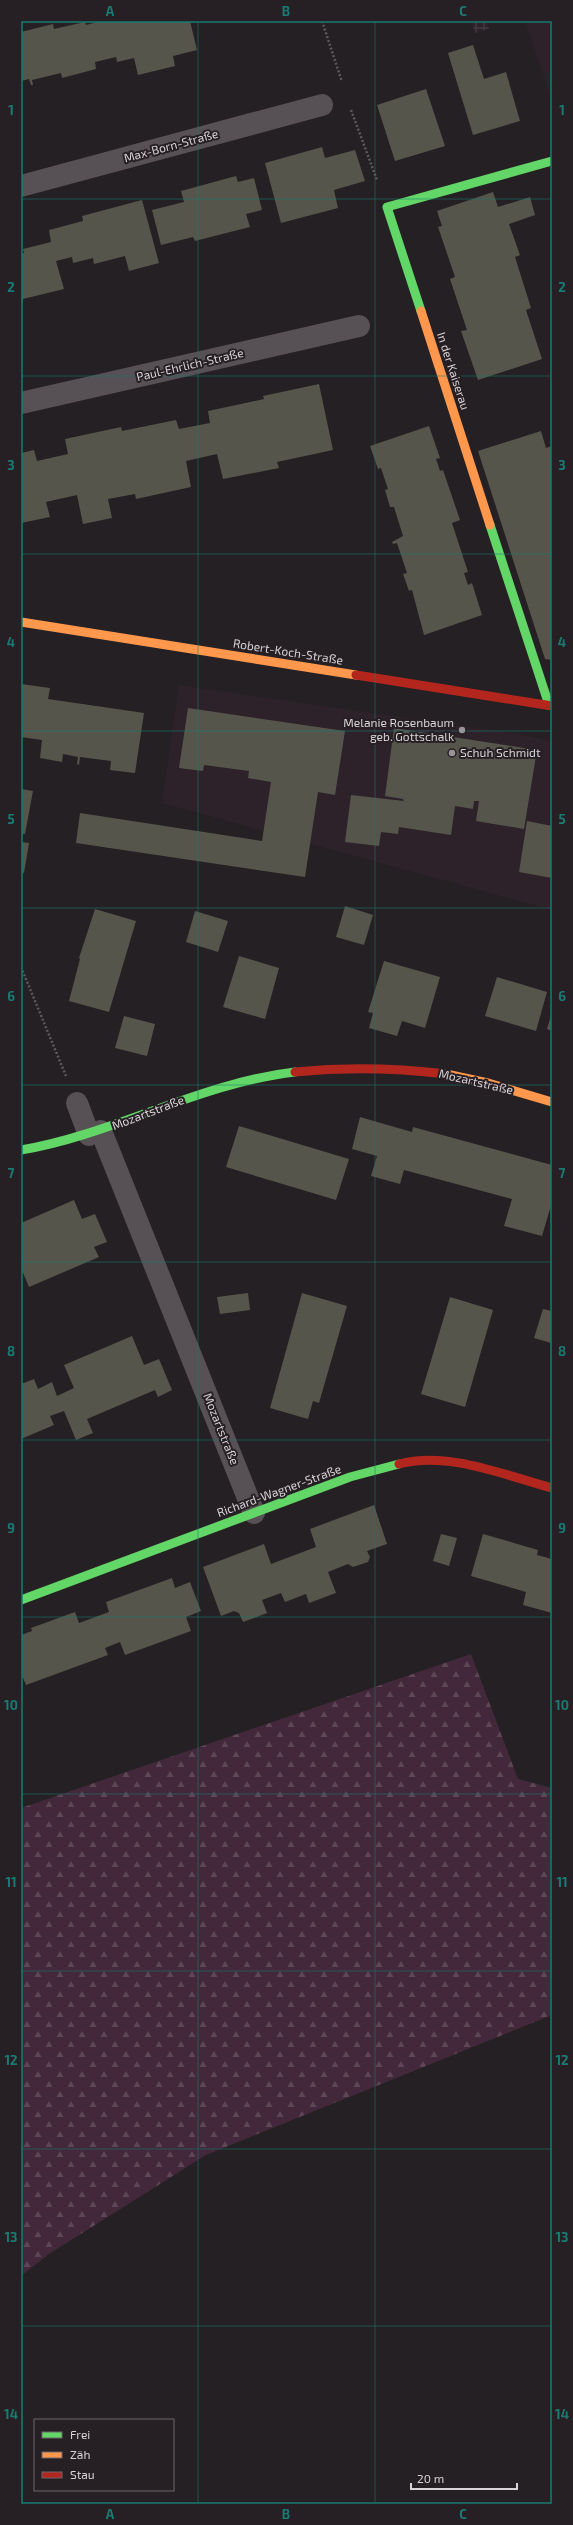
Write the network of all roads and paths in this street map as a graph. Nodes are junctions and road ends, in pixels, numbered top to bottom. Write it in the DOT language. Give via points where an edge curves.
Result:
graph roads {
  1 [pos="322,21"];
  2 [pos="343,87"];
  3 [pos="322,105"];
  4 [pos="351,109"];
  5 [pos="552,161"];
  6 [pos="21,186"];
  7 [pos="387,207"];
  8 [pos="359,326"];
  9 [pos="21,403"];
  10 [pos="21,622"];
  11 [pos="550,706"];
  12 [pos="21,967"];
  13 [pos="552,1102"];
  14 [pos="77,1104"];
  15 [pos="95,1133"];
  16 [pos="21,1150"];
  17 [pos="552,1488"];
  18 [pos="254,1513"];
  19 [pos="21,1600"];
  1 -- 2 [label="path"];
  3 -- 6 [label="street, Max-Born-Straße"];
  4 -- 7 [label="path"];
  5 -- 7 [label="street"];
  7 -- 11 [label="street, In der Kaiserau"];
  8 -- 9 [label="street, Paul-Ehrlich-Straße"];
  10 -- 11 [label="street, Robert-Koch-Straße"];
  12 -- 14 [label="path"];
  13 -- 15 [label="street, Mozartstraße" via="451,1075 369,1067 330,1067 241,1082 193,1095"];
  14 -- 15 [label="street, Mozartstraße"];
  15 -- 16 [label="street" via="54,1146"];
  15 -- 18 [label="street, Mozartstraße"];
  17 -- 18 [label="street, Richard-Wagner-Straße" via="469,1465 422,1460 350,1477"];
  18 -- 19 [label="street, Richard-Wagner-Straße"];
}
